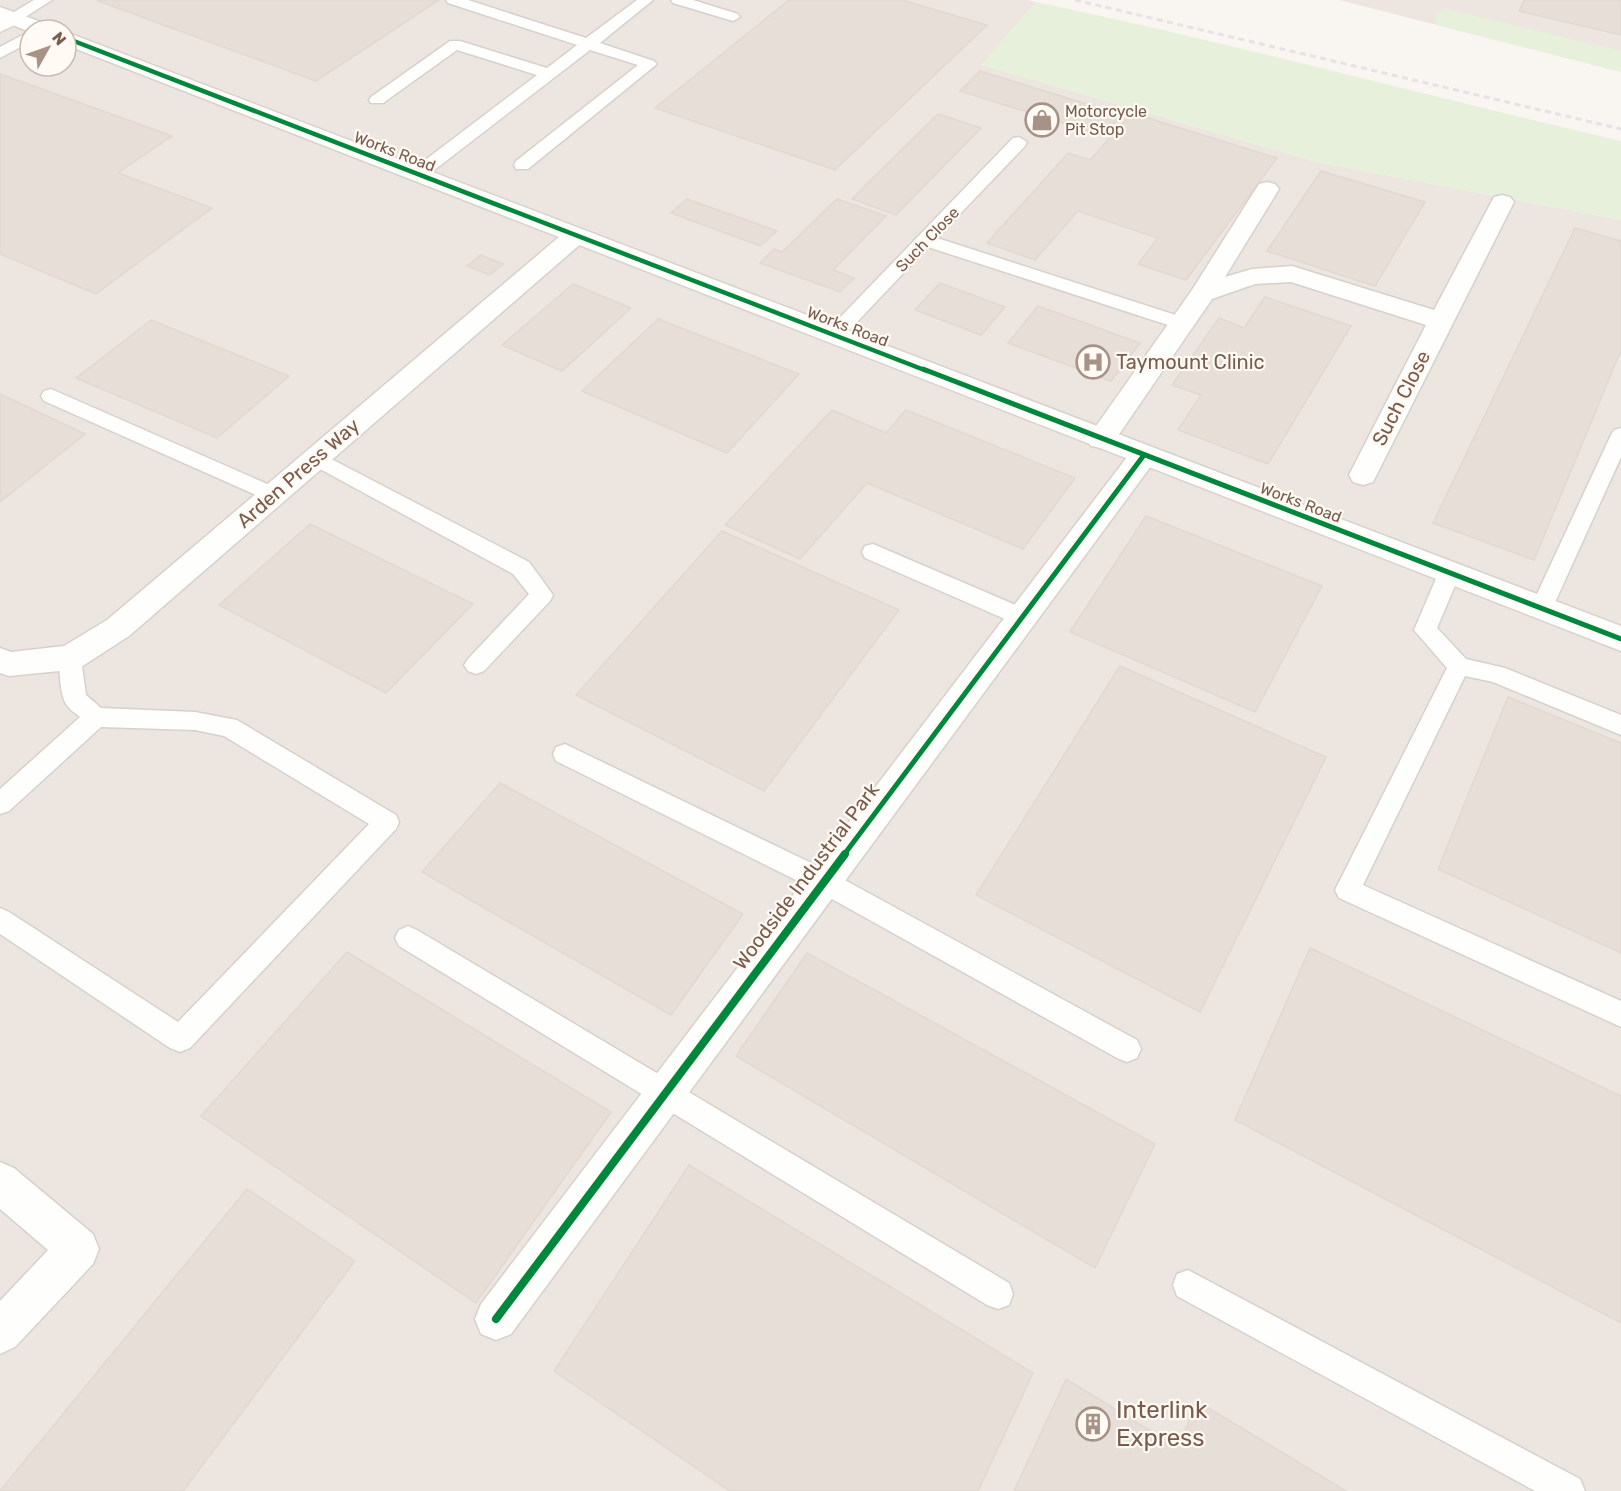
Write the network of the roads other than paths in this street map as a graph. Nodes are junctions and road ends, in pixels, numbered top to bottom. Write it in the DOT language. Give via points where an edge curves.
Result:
graph roads {
  1 [pos="45,0"];
  2 [pos="453,0"];
  3 [pos="646,0"];
  4 [pos="678,0"];
  5 [pos="733,17"];
  6 [pos="5,19"];
  7 [pos="588,44"];
  8 [pos="18,45"];
  9 [pos="78,45"];
  10 [pos="0,53"];
  11 [pos="549,74"];
  12 [pos="377,100"];
  13 [pos="1019,142"];
  14 [pos="522,165"];
  15 [pos="418,174"];
  16 [pos="1267,189"];
  17 [pos="1502,202"];
  18 [pos="575,236"];
  19 [pos="925,240"];
  20 [pos="1203,293"];
  21 [pos="1440,321"];
  22 [pos="1181,323"];
  23 [pos="834,335"];
  24 [pos="51,396"];
  25 [pos="1621,435"];
  26 [pos="1101,439"];
  27 [pos="1144,455"];
  28 [pos="316,458"];
  29 [pos="1363,475"];
  30 [pos="274,495"];
  31 [pos="873,552"];
  32 [pos="1449,574"];
  33 [pos="1540,609"];
  34 [pos="1022,617"];
  35 [pos="1621,639"];
  36 [pos="70,658"];
  37 [pos="0,660"];
  38 [pos="476,665"];
  39 [pos="1459,666"];
  40 [pos="96,717"];
  41 [pos="1621,725"];
  42 [pos="565,754"];
  43 [pos="0,804"];
  44 [pos="823,881"];
  45 [pos="0,920"];
  46 [pos="408,938"];
  47 [pos="1621,1014"];
  48 [pos="1127,1049"];
  49 [pos="664,1092"];
  50 [pos="0,1182"];
  51 [pos="1188,1285"];
  52 [pos="998,1294"];
  53 [pos="496,1319"];
  54 [pos="0,1332"];
  55 [pos="1568,1491"];
  1 -- 6 [label="lane"];
  2 -- 7 [label="lane"];
  3 -- 7 [label="lane"];
  4 -- 5 [label="lane"];
  7 -- 11 [label="lane"];
  7 -- 14 [label="lane" via="649,64"];
  8 -- 10 [label="lane"];
  9 -- 15 [label="street, Works Road"];
  11 -- 12 [label="lane" via="454,44"];
  11 -- 15 [label="lane"];
  13 -- 19 [label="lane, Such Close"];
  15 -- 18 [label="street, Works Road"];
  16 -- 20 [label="street"];
  17 -- 21 [label="street, Such Close"];
  18 -- 23 [label="street, Works Road"];
  18 -- 28 [label="street, Arden Press Way"];
  19 -- 22 [label="lane"];
  19 -- 23 [label="lane, Such Close"];
  20 -- 21 [label="street" via="1252,278 1292,274"];
  20 -- 22 [label="street"];
  21 -- 29 [label="street, Such Close"];
  22 -- 26 [label="street"];
  23 -- 26 [label="street, Works Road"];
  24 -- 30 [label="lane"];
  25 -- 33 [label="lane"];
  26 -- 27 [label="street, Works Road"];
  27 -- 32 [label="street, Works Road"];
  27 -- 34 [label="street, Woodside Industrial Park"];
  28 -- 30 [label="street, Arden Press Way"];
  28 -- 38 [label="lane" via="521,568 542,594"];
  30 -- 36 [label="street, Arden Press Way" via="118,628"];
  31 -- 34 [label="lane"];
  32 -- 33 [label="street, Works Road"];
  32 -- 39 [label="lane" via="1425,630"];
  33 -- 35 [label="street, Works Road"];
  34 -- 44 [label="street, Woodside Industrial Park"];
  36 -- 37 [label="street, Arden Press Way" via="9,664"];
  36 -- 40 [label="lane" via="75,699"];
  39 -- 41 [label="lane" via="1497,674"];
  39 -- 47 [label="lane" via="1348,890"];
  40 -- 43 [label="lane"];
  40 -- 45 [label="lane" via="230,727 387,822 180,1038"];
  42 -- 44 [label="lane"];
  44 -- 48 [label="lane"];
  44 -- 49 [label="street, Woodside Industrial Park"];
  46 -- 49 [label="lane"];
  49 -- 52 [label="lane"];
  49 -- 53 [label="street, Woodside Industrial Park"];
  50 -- 54 [label="street" via="78,1249"];
  51 -- 55 [label="lane"];
}
